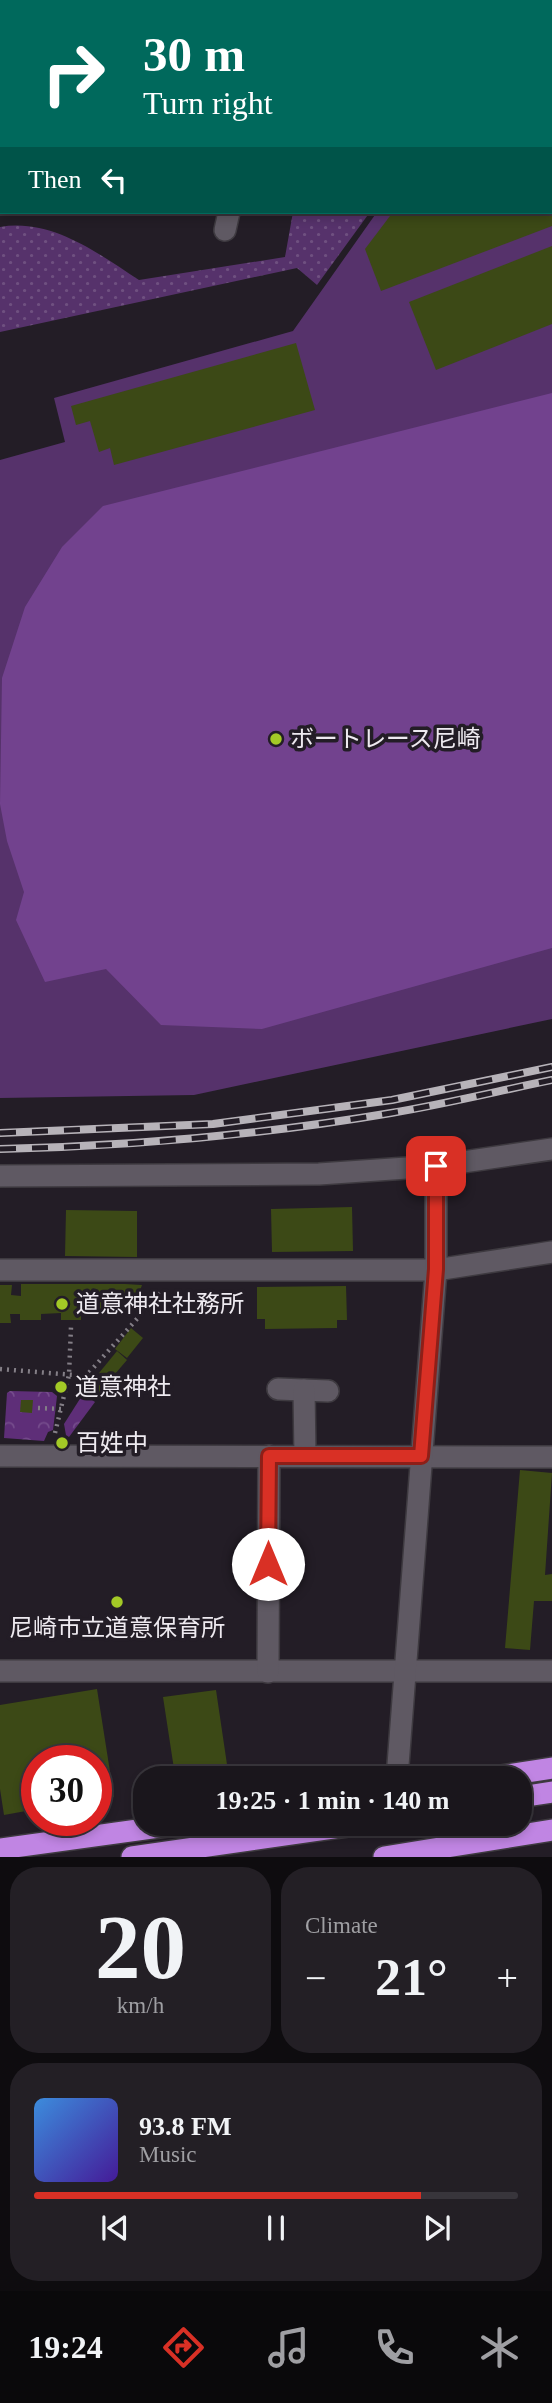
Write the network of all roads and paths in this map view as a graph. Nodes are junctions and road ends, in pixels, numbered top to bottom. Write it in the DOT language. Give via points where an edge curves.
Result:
graph roads {
  1 [pos="552,1149"];
  2 [pos="436,1166"];
  3 [pos="0,1176"];
  4 [pos="552,1252"];
  5 [pos="436,1269"];
  6 [pos="0,1270"];
  7 [pos="164,1272"];
  8 [pos="71,1327"];
  9 [pos="0,1369"];
  10 [pos="69,1375"];
  11 [pos="278,1389"];
  12 [pos="304,1390"];
  13 [pos="328,1391"];
  14 [pos="38,1408"];
  15 [pos="61,1409"];
  16 [pos="0,1456"];
  17 [pos="50,1456"];
  18 [pos="269,1456"];
  19 [pos="305,1456"];
  20 [pos="421,1456"];
  21 [pos="552,1457"];
  22 [pos="0,1671"];
  23 [pos="552,1671"];
  24 [pos="268,1672"];
  25 [pos="404,1672"];
  26 [pos="398,1766"];
  27 [pos="552,1768"];
  28 [pos="532,1771"];
  29 [pos="552,1792"];
  30 [pos="532,1795"];
  31 [pos="552,1830"];
  32 [pos="133,1831"];
  33 [pos="277,1836"];
  34 [pos="552,1841"];
  35 [pos="0,1849"];
  36 [pos="132,1857"];
  37 [pos="384,1857"];
  38 [pos="446,1857"];
  1 -- 2 [label="street"];
  2 -- 3 [label="street" via="319,1174"];
  2 -- 5 [label="street"];
  4 -- 5 [label="street"];
  5 -- 7 [label="street"];
  5 -- 20 [label="street"];
  6 -- 7 [label="street"];
  7 -- 10 [label="path" via="160,1295 86,1376"];
  8 -- 10 [label="path"];
  9 -- 10 [label="path"];
  10 -- 15 [label="path"];
  11 -- 12 [label="street"];
  12 -- 13 [label="street"];
  12 -- 19 [label="street"];
  14 -- 15 [label="path"];
  15 -- 17 [label="path"];
  16 -- 17 [label="street"];
  17 -- 18 [label="street"];
  18 -- 19 [label="street"];
  18 -- 24 [label="street"];
  19 -- 20 [label="street"];
  20 -- 21 [label="street"];
  20 -- 25 [label="street"];
  22 -- 24 [label="street"];
  23 -- 25 [label="street"];
  24 -- 25 [label="street"];
  25 -- 26 [label="street"];
  27 -- 28 [label="highway"];
  29 -- 30 [label="highway"];
  31 -- 37 [label="highway"];
  32 -- 35 [label="highway"];
  33 -- 36 [label="highway"];
  34 -- 38 [label="highway"];
}
